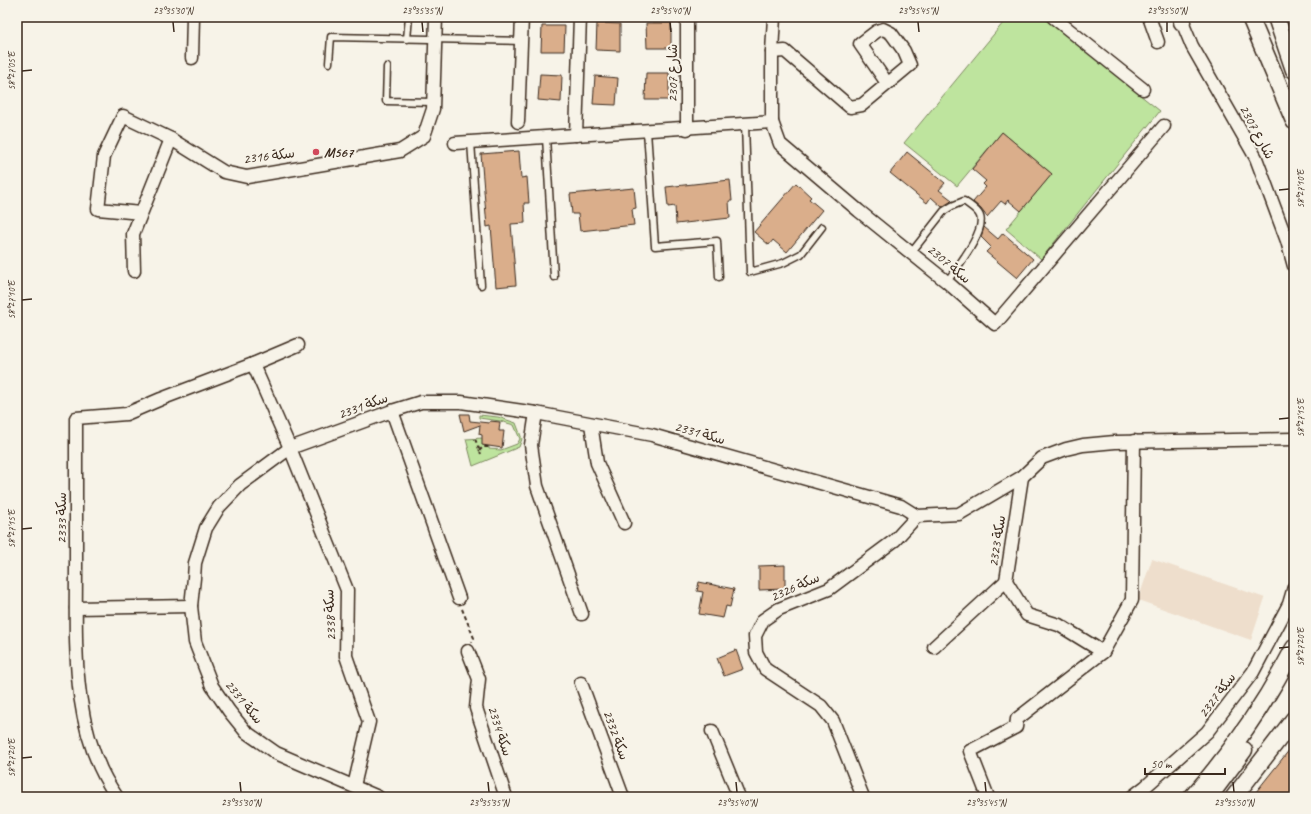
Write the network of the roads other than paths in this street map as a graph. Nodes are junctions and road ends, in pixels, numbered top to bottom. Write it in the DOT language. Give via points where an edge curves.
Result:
graph roads {
  1 [pos="193,17"];
  2 [pos="409,17"];
  3 [pos="436,17"];
  4 [pos="522,17"];
  5 [pos="580,17"];
  6 [pos="687,17"];
  7 [pos="774,17"];
  8 [pos="1053,17"];
  9 [pos="1149,17"];
  10 [pos="1245,17"];
  11 [pos="1250,17"];
  12 [pos="1276,17"];
  13 [pos="1181,19"];
  14 [pos="1258,38"];
  15 [pos="407,39"];
  16 [pos="434,40"];
  17 [pos="521,41"];
  18 [pos="1158,42"];
  19 [pos="772,52"];
  20 [pos="192,58"];
  21 [pos="329,63"];
  22 [pos="388,67"];
  23 [pos="1294,70"];
  24 [pos="887,83"];
  25 [pos="1143,89"];
  26 [pos="433,102"];
  27 [pos="1294,121"];
  28 [pos="518,122"];
  29 [pos="772,122"];
  30 [pos="745,124"];
  31 [pos="1164,126"];
  32 [pos="687,129"];
  33 [pos="647,131"];
  34 [pos="576,135"];
  35 [pos="546,137"];
  36 [pos="171,139"];
  37 [pos="471,142"];
  38 [pos="454,143"];
  39 [pos="141,213"];
  40 [pos="822,227"];
  41 [pos="911,253"];
  42 [pos="1294,266"];
  43 [pos="134,271"];
  44 [pos="554,277"];
  45 [pos="719,277"];
  46 [pos="947,282"];
  47 [pos="481,285"];
  48 [pos="298,345"];
  49 [pos="253,364"];
  50 [pos="392,411"];
  51 [pos="536,413"];
  52 [pos="591,424"];
  53 [pos="1294,439"];
  54 [pos="1134,441"];
  55 [pos="290,448"];
  56 [pos="1022,477"];
  57 [pos="917,516"];
  58 [pos="624,524"];
  59 [pos="1006,581"];
  60 [pos="1294,587"];
  61 [pos="459,598"];
  62 [pos="191,606"];
  63 [pos="76,608"];
  64 [pos="582,614"];
  65 [pos="934,647"];
  66 [pos="1294,648"];
  67 [pos="468,651"];
  68 [pos="1103,652"];
  69 [pos="1294,666"];
  70 [pos="581,684"];
  71 [pos="1294,719"];
  72 [pos="712,731"];
  73 [pos="354,786"];
  74 [pos="1206,790"];
  75 [pos="117,797"];
  76 [pos="378,797"];
  77 [pos="506,797"];
  78 [pos="623,797"];
  79 [pos="740,797"];
  80 [pos="863,797"];
  81 [pos="988,797"];
  82 [pos="1132,797"];
  83 [pos="1185,797"];
  84 [pos="1192,797"];
  85 [pos="1234,797"];
  1 -- 20 [label="street"];
  2 -- 15 [label="lane"];
  3 -- 16 [label="street, 2316 سكة"];
  4 -- 17 [label="street"];
  5 -- 34 [label="street"];
  6 -- 32 [label="street, 2307 شارع"];
  7 -- 19 [label="street, سكة 2307"];
  8 -- 25 [label="street"];
  9 -- 18 [label="street"];
  10 -- 14 [label="main road"];
  11 -- 14 [label="main road"];
  12 -- 23 [label="main road"];
  13 -- 42 [label="street, 2307 شارع" via="1192,46 1256,158 1288,241"];
  14 -- 27 [label="main road"];
  15 -- 16 [label="lane"];
  15 -- 21 [label="lane" via="331,37"];
  16 -- 17 [label="lane"];
  16 -- 26 [label="street, 2316 سكة"];
  17 -- 28 [label="street"];
  19 -- 24 [label="street" via="785,51 850,107 862,105"];
  19 -- 29 [label="street, سكة 2307"];
  22 -- 26 [label="lane" via="386,101"];
  26 -- 36 [label="street, 2316 سكة" via="424,136 400,151 247,177 224,172"];
  29 -- 30 [label="street"];
  29 -- 41 [label="street, سكة 2307" via="780,144"];
  30 -- 32 [label="street"];
  30 -- 40 [label="lane" via="750,272 782,263 801,254"];
  31 -- 46 [label="street, سكة 2307" via="995,324"];
  32 -- 33 [label="street"];
  33 -- 34 [label="street"];
  33 -- 45 [label="lane" via="655,246 717,241"];
  34 -- 35 [label="street"];
  35 -- 37 [label="street"];
  35 -- 44 [label="lane"];
  36 -- 39 [label="street"];
  36 -- 39 [label="street, 2316 سكة" via="123,116 104,156 98,209"];
  37 -- 38 [label="street"];
  37 -- 47 [label="lane"];
  39 -- 43 [label="street" via="133,234"];
  41 -- 46 [label="street, سكة 2307"];
  41 -- 46 [label="lane" via="944,211 964,201 980,215 981,223 976,240"];
  48 -- 49 [label="street, سكة 2333"];
  49 -- 55 [label="street"];
  49 -- 63 [label="street, سكة 2333" via="126,414 76,418"];
  50 -- 51 [label="street, سكة 2331" via="421,402 461,402"];
  50 -- 55 [label="street, سكة 2331"];
  50 -- 61 [label="street"];
  51 -- 52 [label="street, سكة 2331"];
  51 -- 64 [label="street" via="531,445 537,486"];
  52 -- 57 [label="street, سكة 2331" via="667,439 901,506"];
  52 -- 58 [label="street" via="597,463"];
  53 -- 54 [label="street, سكة 2323"];
  54 -- 56 [label="street, سكة 2323" via="1066,449 1042,458"];
  54 -- 68 [label="street" via="1132,600"];
  55 -- 62 [label="street, سكة 2331" via="240,485 219,507 206,528 195,563"];
  55 -- 73 [label="street, سكة 2338" via="346,590 346,656 369,722"];
  56 -- 57 [label="street, سكة 2323" via="959,514"];
  56 -- 59 [label="street, سكة 2323"];
  57 -- 80 [label="street, سكة 2326" via="895,540 829,589 779,609 763,620 755,636 756,652 765,669 821,706 833,721"];
  59 -- 65 [label="street"];
  59 -- 68 [label="street, سكة 2323" via="1027,615 1059,625"];
  60 -- 82 [label="street, سكة 2327" via="1289,604 1253,672 1207,732"];
  62 -- 63 [label="street"];
  62 -- 73 [label="street, سكة 2331" via="195,642 212,686 246,732 276,752"];
  63 -- 75 [label="street, سكة 2333" via="78,676 87,734 98,763"];
  66 -- 74 [label="main road" via="1272,689"];
  67 -- 77 [label="street, سكة 2334" via="479,679 476,708"];
  68 -- 81 [label="street" via="1016,718 1016,727 970,751"];
  69 -- 74 [label="main road" via="1258,730 1215,789"];
  70 -- 78 [label="street, سكة 2332"];
  71 -- 85 [label="main road"];
  72 -- 79 [label="street"];
  73 -- 76 [label="street, سكة 2331"];
  74 -- 83 [label="main road"];
  74 -- 84 [label="main road"];
}
